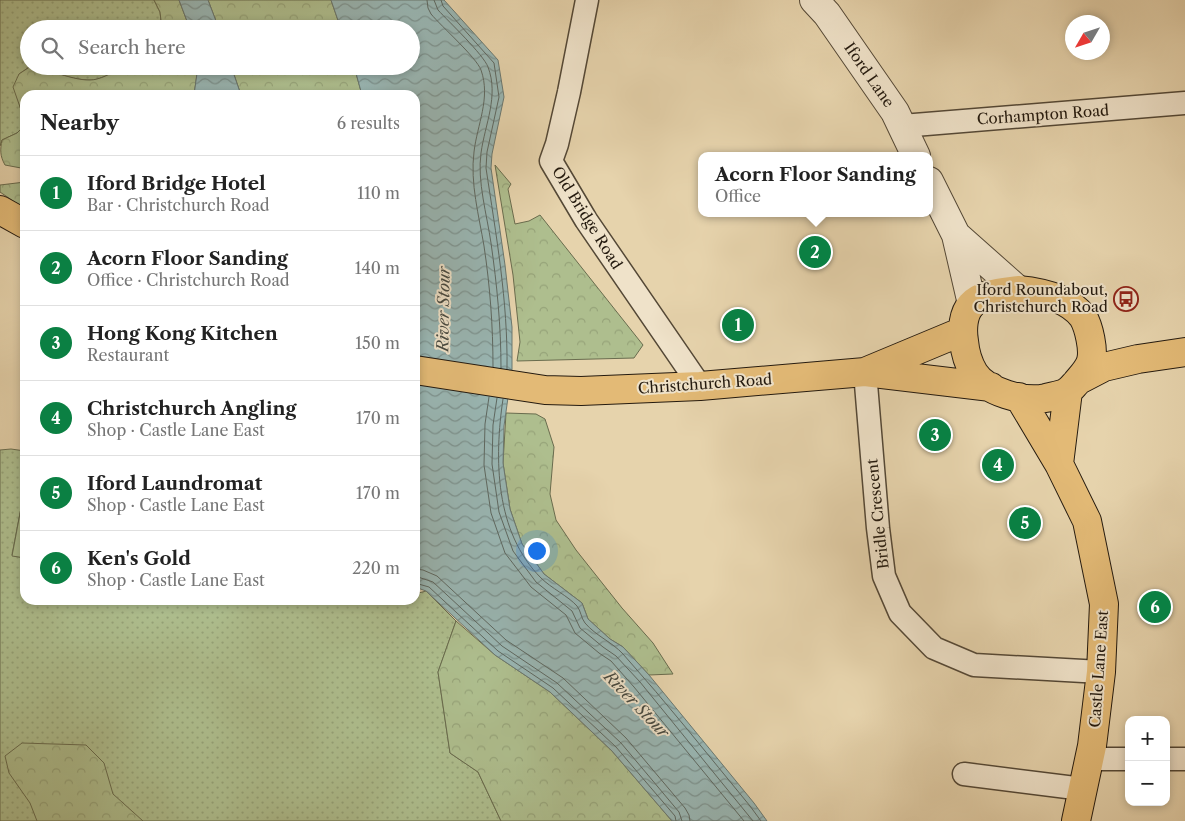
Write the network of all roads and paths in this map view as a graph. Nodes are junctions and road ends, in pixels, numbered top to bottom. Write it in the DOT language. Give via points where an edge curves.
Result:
graph roads {
  1 [pos="586,0"];
  2 [pos="814,0"];
  3 [pos="1185,103"];
  4 [pos="902,126"];
  5 [pos="914,152"];
  6 [pos="933,189"];
  7 [pos="0,210"];
  8 [pos="20,221"];
  9 [pos="956,235"];
  10 [pos="1018,290"];
  11 [pos="972,304"];
  12 [pos="962,331"];
  13 [pos="1091,337"];
  14 [pos="1185,352"];
  15 [pos="1138,359"];
  16 [pos="420,371"];
  17 [pos="865,372"];
  18 [pos="1074,385"];
  19 [pos="700,386"];
  20 [pos="991,387"];
  21 [pos="1019,397"];
  22 [pos="1059,464"];
  23 [pos="1101,672"];
  24 [pos="1090,759"];
  25 [pos="1125,759"];
  26 [pos="1170,759"];
  27 [pos="1185,759"];
  28 [pos="964,774"];
  29 [pos="1083,789"];
  30 [pos="1076,821"];
  1 -- 19 [label="street, Old Bridge Road" via="570,92 551,161 586,220"];
  2 -- 4 [label="street, Iford Lane" via="827,14"];
  3 -- 4 [label="street, Corhampton Road"];
  4 -- 5 [label="street, Iford Lane"];
  6 -- 9 [label="street"];
  7 -- 8 [label="main road"];
  9 -- 10 [label="street"];
  9 -- 11 [label="street"];
  10 -- 11 [label="main road" via="985,296"];
  10 -- 13 [label="main road" via="1038,292 1070,306 1083,318"];
  11 -- 12 [label="main road"];
  12 -- 17 [label="main road, Christchurch Road"];
  12 -- 20 [label="main road" via="966,353 975,374"];
  13 -- 15 [label="main road"];
  13 -- 18 [label="main road" via="1092,360"];
  14 -- 15 [label="main road"];
  15 -- 18 [label="main road" via="1104,367"];
  16 -- 19 [label="main road, Christchurch Road" via="544,390"];
  17 -- 19 [label="main road, Christchurch Road"];
  17 -- 20 [label="main road, Christchurch Road"];
  17 -- 23 [label="street, Bridle Crescent" via="884,576 900,614 934,648 974,665"];
  18 -- 21 [label="main road" via="1044,398"];
  18 -- 22 [label="main road"];
  20 -- 21 [label="main road" via="1007,396"];
  21 -- 22 [label="main road, Castle Lane East"];
  22 -- 23 [label="main road, Castle Lane East" via="1087,521 1097,567 1104,604"];
  23 -- 24 [label="main road, Castle Lane East"];
  24 -- 25 [label="street"];
  24 -- 29 [label="main road, Castle Lane East"];
  26 -- 27 [label="street"];
  28 -- 29 [label="street"];
  29 -- 30 [label="main road, Castle Lane East"];
}
